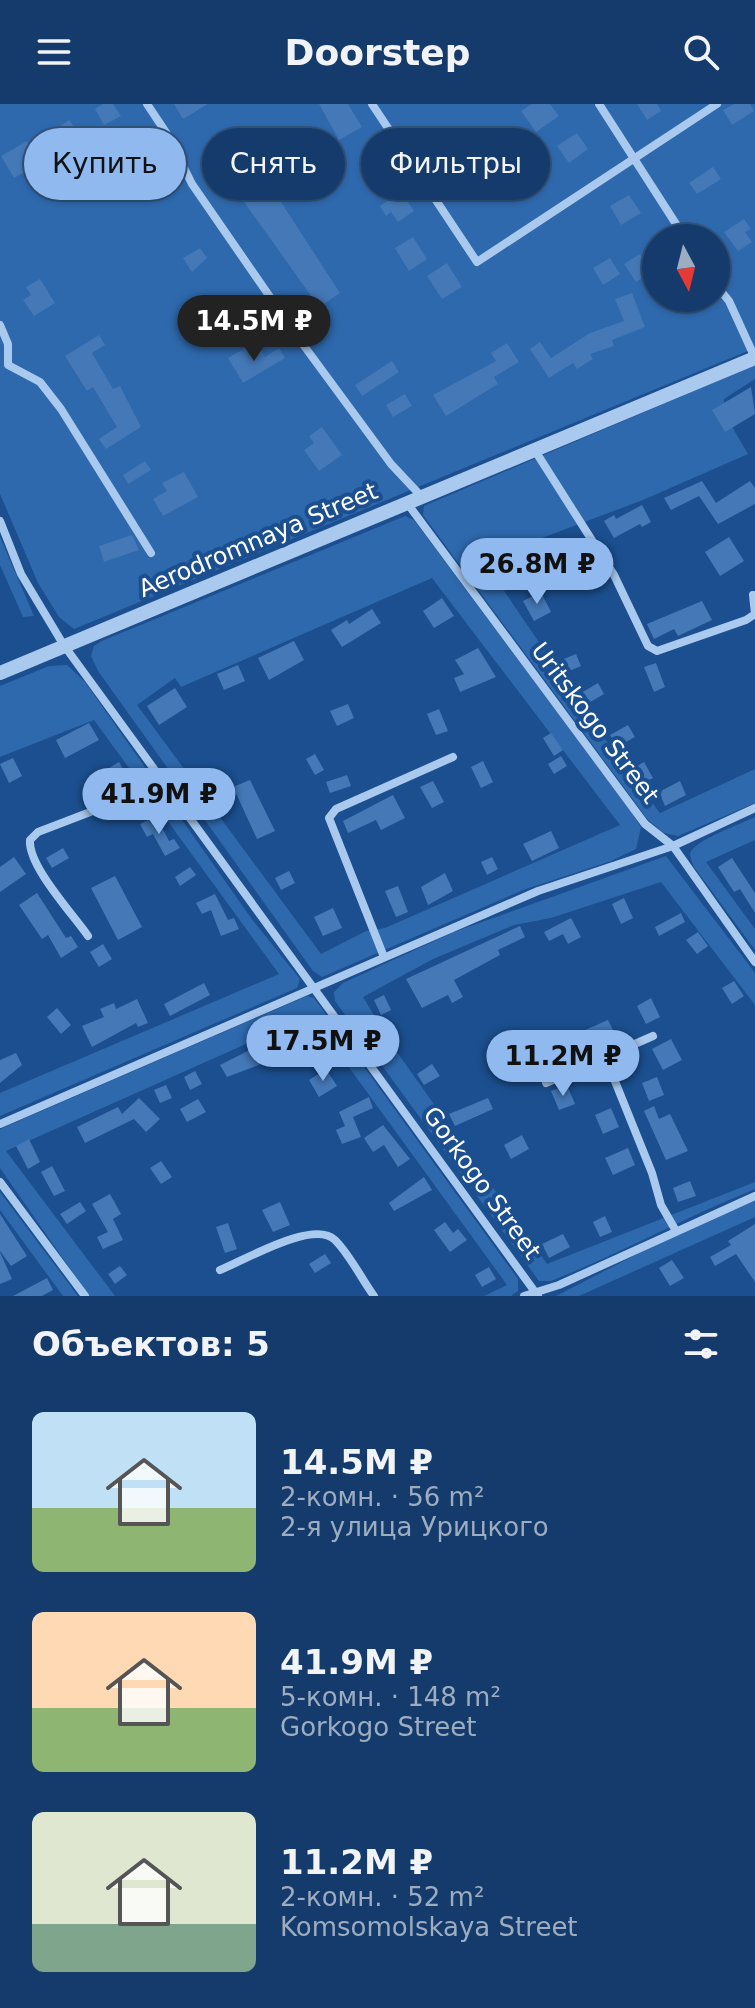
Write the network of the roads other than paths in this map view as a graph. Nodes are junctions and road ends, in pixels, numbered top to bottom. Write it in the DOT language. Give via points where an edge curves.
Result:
graph roads {
  1 [pos="147,104"];
  2 [pos="372,104"];
  3 [pos="599,104"];
  4 [pos="717,104"];
  5 [pos="635,156"];
  6 [pos="676,224"];
  7 [pos="730,303"];
  8 [pos="0,325"];
  9 [pos="755,358"];
  10 [pos="4,368"];
  11 [pos="534,449"];
  12 [pos="421,496"];
  13 [pos="406,502"];
  14 [pos="0,521"];
  15 [pos="151,553"];
  16 [pos="753,595"];
  17 [pos="63,644"];
  18 [pos="0,673"];
  19 [pos="453,757"];
  20 [pos="166,783"];
  21 [pos="755,808"];
  22 [pos="673,846"];
  23 [pos="88,936"];
  24 [pos="384,957"];
  25 [pos="755,962"];
  26 [pos="316,987"];
  27 [pos="653,1036"];
  28 [pos="606,1059"];
  29 [pos="546,1083"];
  30 [pos="0,1124"];
  31 [pos="0,1182"];
  32 [pos="755,1196"];
  33 [pos="676,1231"];
  34 [pos="220,1270"];
  35 [pos="536,1294"];
  36 [pos="85,1296"];
  37 [pos="374,1296"];
  38 [pos="524,1296"];
  1 -- 12 [label="street" via="192,184 299,339 391,464"];
  2 -- 5 [label="street" via="477,262"];
  3 -- 5 [label="street"];
  4 -- 5 [label="street"];
  5 -- 6 [label="street"];
  7 -- 9 [label="street"];
  8 -- 10 [label="street" via="8,344"];
  9 -- 11 [label="street, Aerodromnaya Street"];
  10 -- 15 [label="street" via="40,382"];
  11 -- 12 [label="street, Aerodromnaya Street"];
  11 -- 16 [label="street" via="614,575 648,646 657,651 746,620 755,614"];
  12 -- 13 [label="street, Aerodromnaya Street"];
  13 -- 17 [label="street, Aerodromnaya Street"];
  13 -- 22 [label="street, Uritskogo Street" via="645,824"];
  14 -- 17 [label="street, Gorkogo Street" via="21,574"];
  17 -- 18 [label="street, Aerodromnaya Street"];
  17 -- 20 [label="street, Gorkogo Street"];
  19 -- 24 [label="street" via="336,809 329,818"];
  20 -- 23 [label="street" via="38,832 30,840 37,865"];
  20 -- 26 [label="street, Gorkogo Street"];
  21 -- 22 [label="street"];
  22 -- 24 [label="street" via="538,891"];
  22 -- 25 [label="street, Uritskogo Street"];
  24 -- 26 [label="street"];
  26 -- 30 [label="street"];
  26 -- 35 [label="street, Gorkogo Street"];
  27 -- 28 [label="street"];
  28 -- 29 [label="street"];
  28 -- 33 [label="street" via="661,1205"];
  31 -- 36 [label="street"];
  32 -- 33 [label="street"];
  33 -- 35 [label="street"];
  34 -- 37 [label="street" via="319,1231 334,1238"];
  35 -- 38 [label="street"];
}
